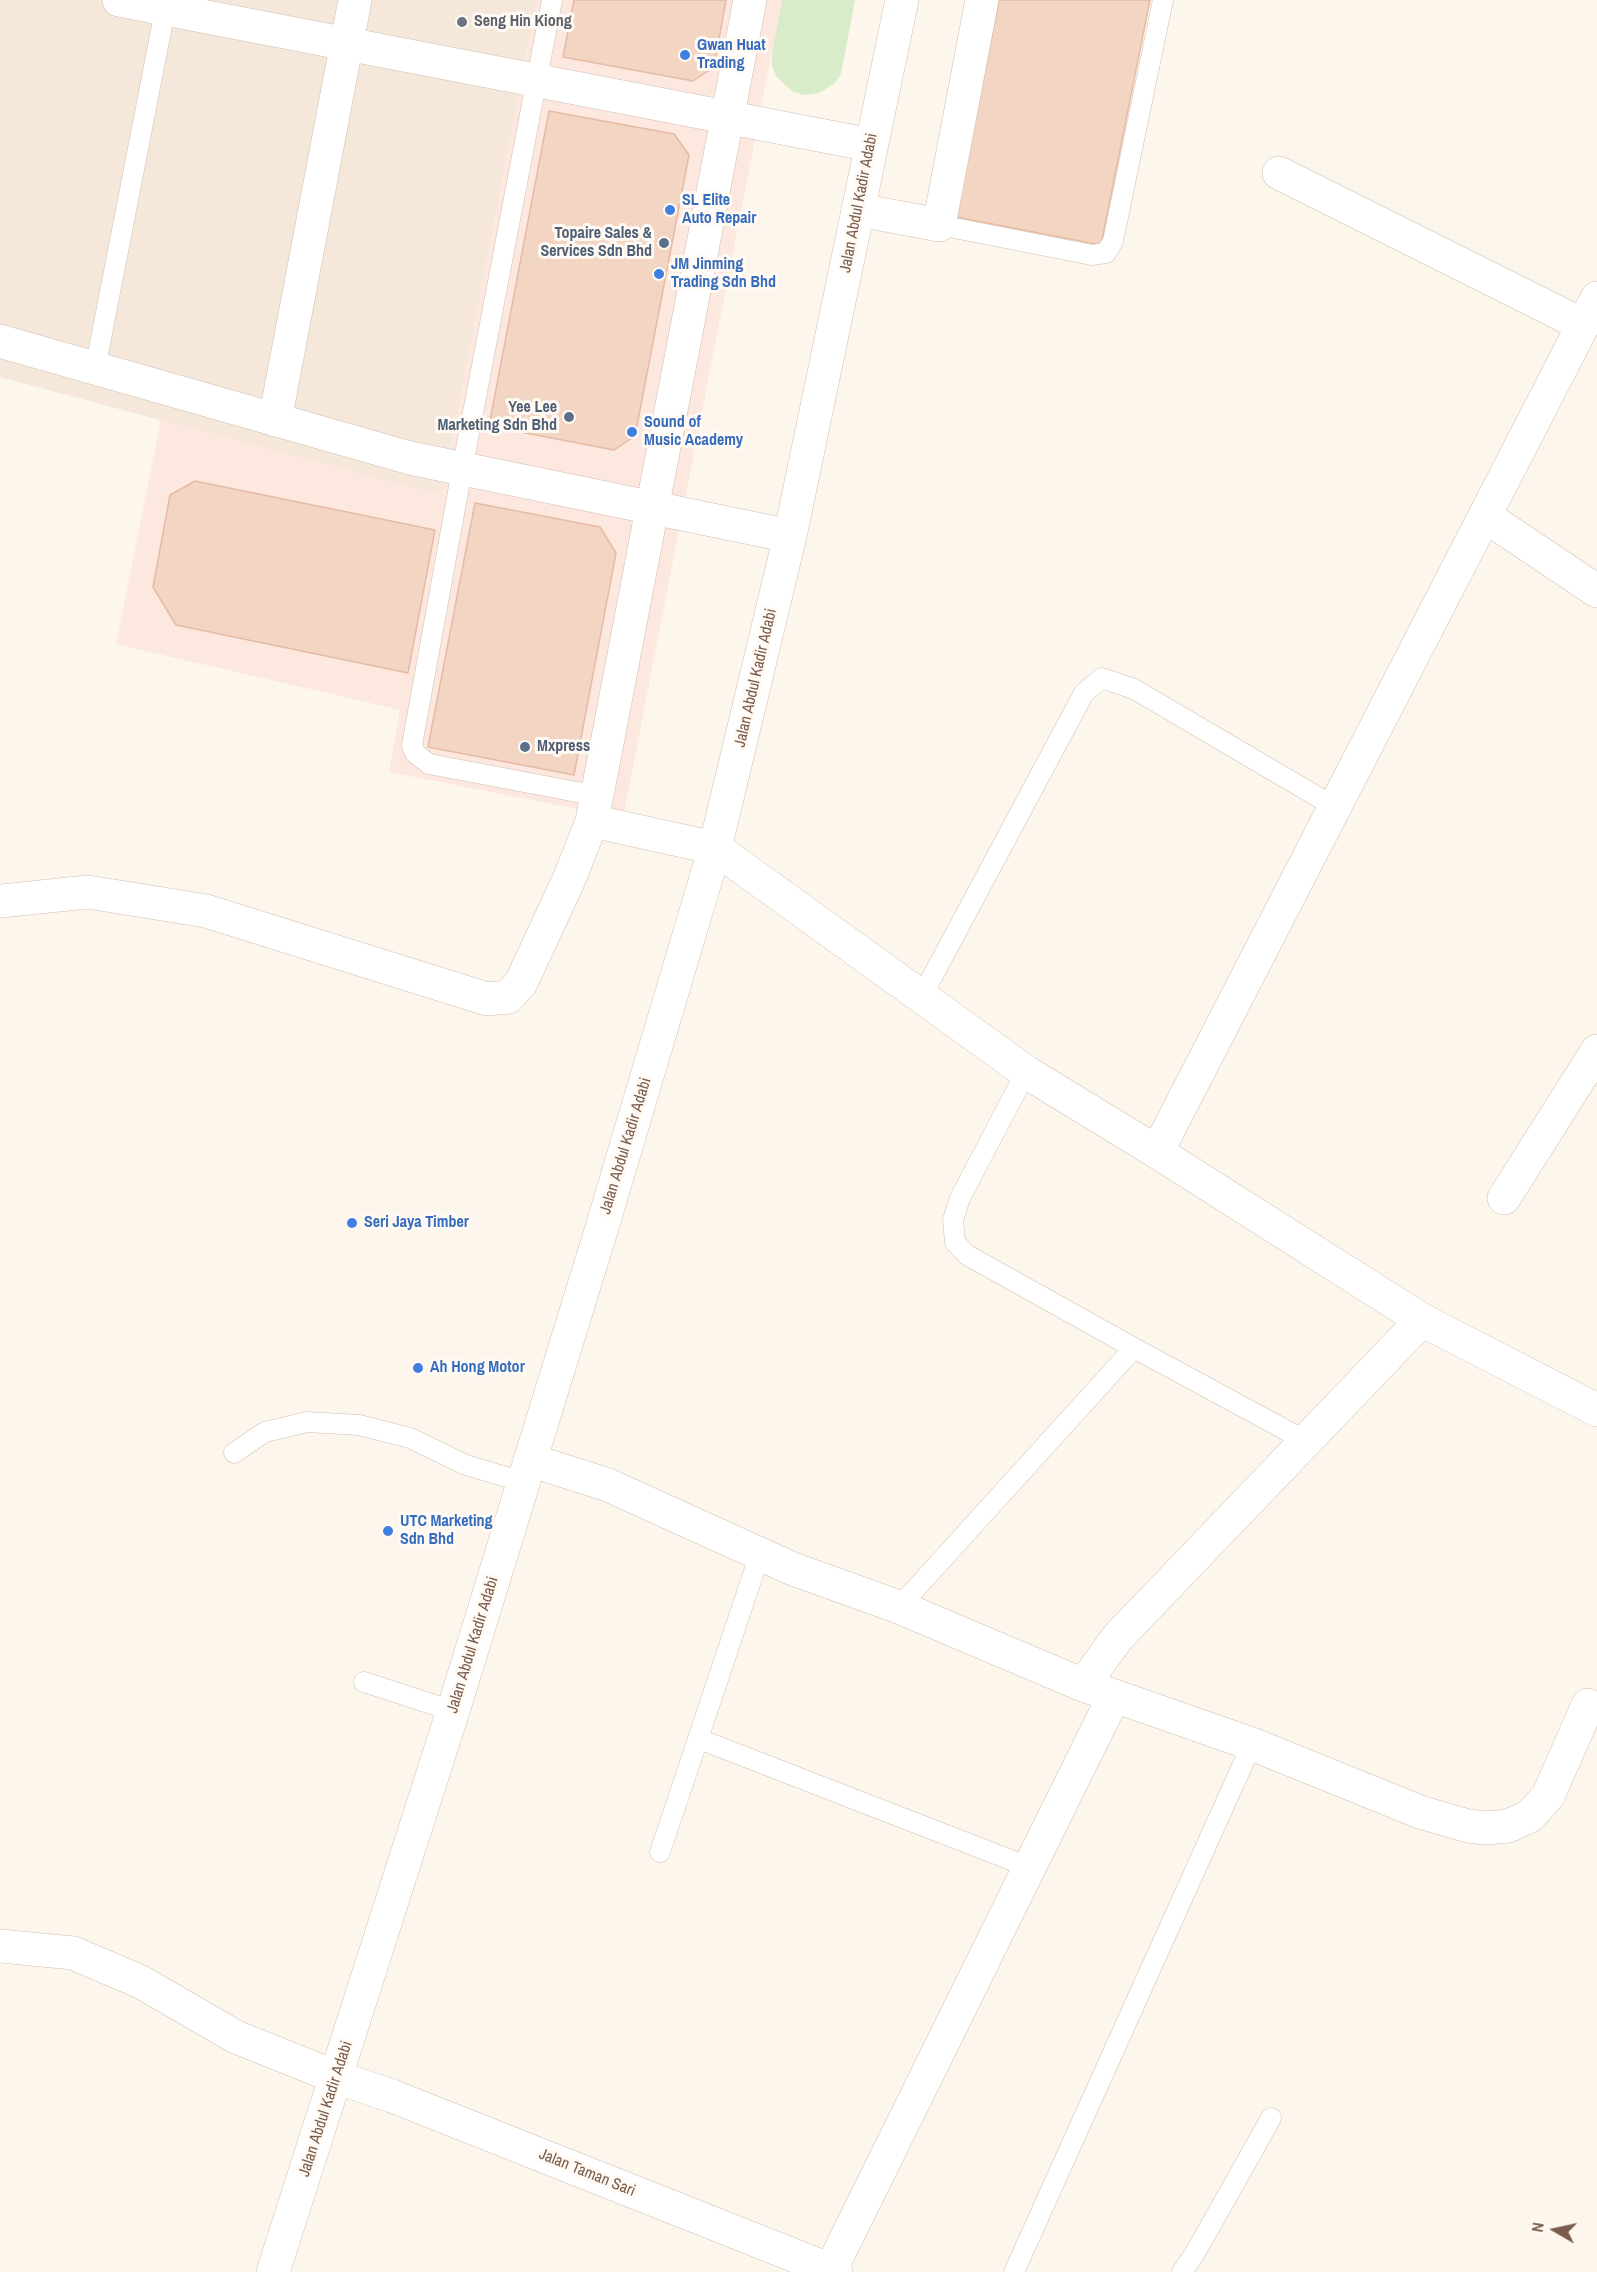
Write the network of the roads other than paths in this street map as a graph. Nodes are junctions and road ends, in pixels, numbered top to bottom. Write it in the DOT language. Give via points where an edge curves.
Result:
graph roads {
  1 [pos="119,0"];
  2 [pos="356,0"];
  3 [pos="552,0"];
  4 [pos="750,0"];
  5 [pos="902,0"];
  6 [pos="982,0"];
  7 [pos="1163,0"];
  8 [pos="166,4"];
  9 [pos="347,44"];
  10 [pos="536,81"];
  11 [pos="728,118"];
  12 [pos="871,145"];
  13 [pos="1279,173"];
  14 [pos="859,210"];
  15 [pos="939,225"];
  16 [pos="1590,312"];
  17 [pos="0,341"];
  18 [pos="95,369"];
  19 [pos="275,420"];
  20 [pos="462,470"];
  21 [pos="652,508"];
  22 [pos="1485,516"];
  23 [pos="790,536"];
  24 [pos="1597,591"];
  25 [pos="1335,807"];
  26 [pos="595,808"];
  27 [pos="715,848"];
  28 [pos="0,901"];
  29 [pos="922,996"];
  30 [pos="1597,1051"];
  31 [pos="1026,1072"];
  32 [pos="1157,1152"];
  33 [pos="1504,1198"];
  34 [pos="1422,1320"];
  35 [pos="1134,1348"];
  36 [pos="1597,1410"];
  37 [pos="1306,1441"];
  38 [pos="234,1454"];
  39 [pos="526,1471"];
  40 [pos="760,1554"];
  41 [pos="899,1607"];
  42 [pos="364,1683"];
  43 [pos="1083,1685"];
  44 [pos="1114,1696"];
  45 [pos="1588,1705"];
  46 [pos="453,1711"];
  47 [pos="699,1739"];
  48 [pos="1252,1744"];
  49 [pos="660,1852"];
  50 [pos="1029,1867"];
  51 [pos="0,1946"];
  52 [pos="336,2078"];
  53 [pos="1270,2118"];
  54 [pos="834,2271"];
  55 [pos="273,2272"];
  56 [pos="1014,2272"];
  57 [pos="1182,2272"];
  1 -- 8 [label="street"];
  2 -- 9 [label="street"];
  3 -- 10 [label="lane"];
  4 -- 11 [label="street"];
  5 -- 12 [label="street, Jalan Abdul Kadir Adabi"];
  6 -- 15 [label="street"];
  7 -- 15 [label="lane" via="1113,241 1106,254 1092,255"];
  8 -- 9 [label="street"];
  8 -- 18 [label="lane"];
  9 -- 10 [label="street"];
  9 -- 19 [label="street"];
  10 -- 11 [label="street"];
  10 -- 20 [label="lane"];
  11 -- 12 [label="street"];
  11 -- 21 [label="street"];
  12 -- 14 [label="street, Jalan Abdul Kadir Adabi"];
  13 -- 16 [label="street"];
  14 -- 15 [label="street"];
  14 -- 23 [label="street, Jalan Abdul Kadir Adabi"];
  16 -- 22 [label="street"];
  17 -- 18 [label="street"];
  18 -- 19 [label="street"];
  19 -- 20 [label="street"];
  20 -- 21 [label="street"];
  20 -- 26 [label="lane" via="412,735 415,753 429,764"];
  21 -- 23 [label="street"];
  21 -- 26 [label="street"];
  22 -- 24 [label="street"];
  22 -- 25 [label="street"];
  23 -- 27 [label="street, Jalan Abdul Kadir Adabi"];
  25 -- 29 [label="lane" via="1134,689 1102,678 1084,693"];
  25 -- 32 [label="street"];
  26 -- 27 [label="street"];
  26 -- 28 [label="street" via="570,877 520,983 508,997 487,999 206,911 88,892"];
  27 -- 29 [label="street"];
  27 -- 39 [label="street, Jalan Abdul Kadir Adabi"];
  29 -- 31 [label="street"];
  30 -- 33 [label="street"];
  31 -- 32 [label="street"];
  31 -- 35 [label="lane" via="960,1198 953,1220 955,1242 967,1255"];
  32 -- 34 [label="street"];
  34 -- 36 [label="street"];
  34 -- 37 [label="street"];
  35 -- 37 [label="lane"];
  35 -- 41 [label="lane"];
  37 -- 43 [label="street" via="1118,1637"];
  38 -- 39 [label="lane" via="265,1432 307,1422 359,1425 410,1438 466,1465"];
  39 -- 40 [label="street" via="608,1485"];
  39 -- 46 [label="street, Jalan Abdul Kadir Adabi"];
  40 -- 41 [label="street"];
  40 -- 47 [label="lane"];
  41 -- 43 [label="street"];
  42 -- 46 [label="lane"];
  43 -- 44 [label="street"];
  44 -- 48 [label="street"];
  44 -- 50 [label="street"];
  45 -- 48 [label="street" via="1548,1796 1530,1816 1508,1826 1467,1826 1420,1812"];
  46 -- 52 [label="street, Jalan Abdul Kadir Adabi"];
  47 -- 49 [label="lane"];
  47 -- 50 [label="lane"];
  48 -- 56 [label="lane"];
  50 -- 54 [label="street"];
  51 -- 52 [label="street, Jalan Taman Sari" via="73,1953 141,1982 236,2037"];
  52 -- 54 [label="street, Jalan Taman Sari" via="392,2096"];
  52 -- 55 [label="street, Jalan Abdul Kadir Adabi"];
  53 -- 57 [label="lane"];
}
